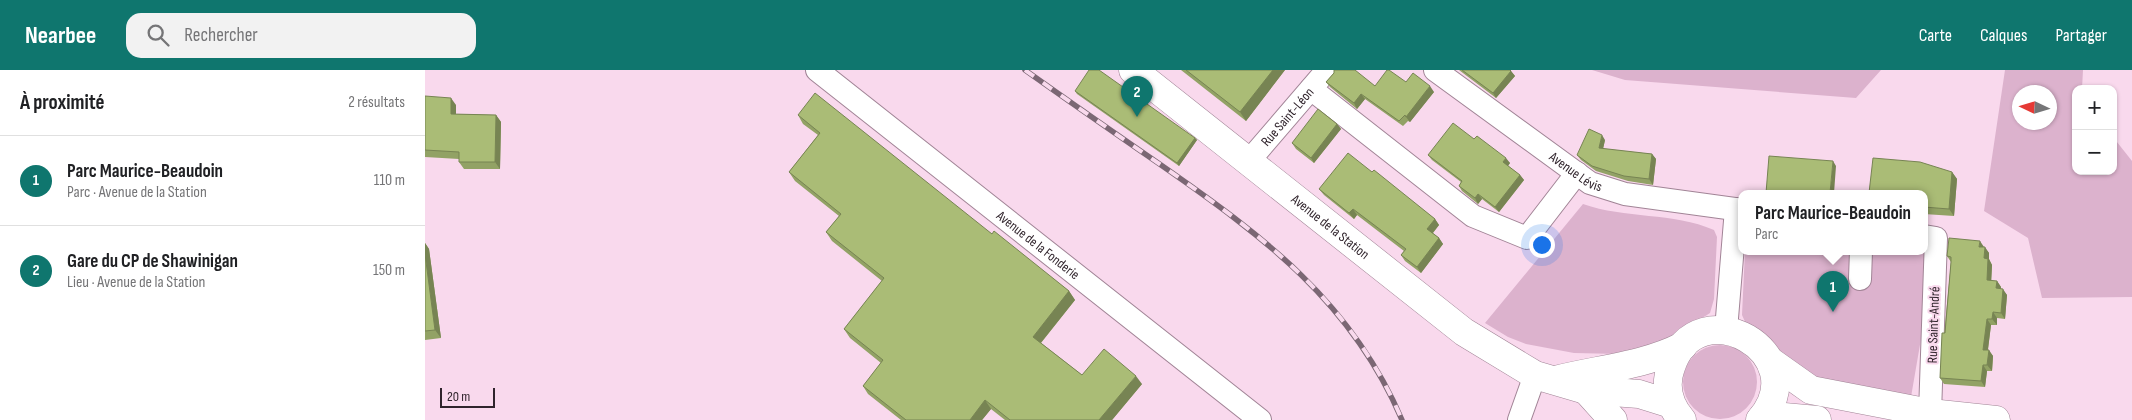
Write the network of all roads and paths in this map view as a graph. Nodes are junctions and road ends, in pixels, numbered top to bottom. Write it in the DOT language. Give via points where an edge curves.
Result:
graph roads {
  1 [pos="817,70"];
  2 [pos="1133,70"];
  3 [pos="1327,70"];
  4 [pos="1435,70"];
  5 [pos="1311,89"];
  6 [pos="1248,162"];
  7 [pos="1577,173"];
  8 [pos="1738,210"];
  9 [pos="1738,219"];
  10 [pos="1930,237"];
  11 [pos="1861,255"];
  12 [pos="1860,279"];
  13 [pos="1726,330"];
  14 [pos="1683,346"];
  15 [pos="1770,361"];
  16 [pos="1545,377"];
  17 [pos="1586,390"];
  18 [pos="1930,412"];
  19 [pos="1674,413"];
  20 [pos="1260,420"];
  21 [pos="1519,420"];
  22 [pos="1613,420"];
  23 [pos="1761,420"];
  24 [pos="1817,420"];
  25 [pos="1996,420"];
  1 -- 20 [label="street, Avenue de la Fonderie"];
  2 -- 6 [label="main road, Avenue de la Station"];
  3 -- 5 [label="street, Rue Saint-Léon"];
  4 -- 7 [label="street, Avenue Lévis"];
  5 -- 6 [label="street, Rue Saint-Léon"];
  5 -- 7 [label="street" via="1473,216 1527,238"];
  6 -- 16 [label="main road, Avenue de la Station" via="1464,332"];
  7 -- 8 [label="street, Avenue Lévis" via="1590,183 1625,194"];
  9 -- 13 [label="street"];
  10 -- 18 [label="street, Rue Saint-André"];
  11 -- 12 [label="street"];
  13 -- 14 [label="main road" via="1703,333"];
  13 -- 15 [label="main road" via="1752,340"];
  14 -- 16 [label="main road" via="1647,360"];
  14 -- 19 [label="main road" via="1673,358 1669,373 1667,388"];
  15 -- 18 [label="main road" via="1811,390"];
  15 -- 23 [label="main road" via="1774,373 1773,398"];
  16 -- 17 [label="main road, Avenue de la Station"];
  16 -- 21 [label="street"];
  17 -- 19 [label="main road, Avenue de la Station" via="1639,394"];
  17 -- 22 [label="main road"];
  18 -- 25 [label="main road"];
  23 -- 24 [label="main road" via="1784,417"];
}
